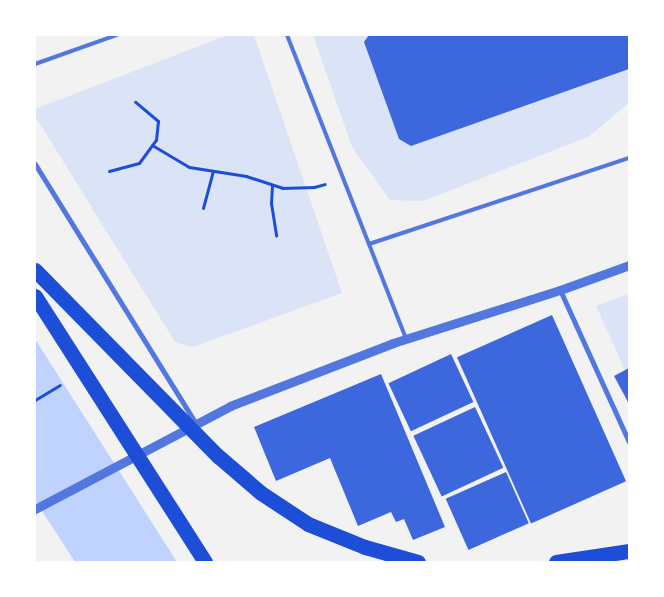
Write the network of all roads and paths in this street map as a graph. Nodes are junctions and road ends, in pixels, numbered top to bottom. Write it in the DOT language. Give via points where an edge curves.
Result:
graph roads {
  1 [pos="117,35"];
  2 [pos="287,35"];
  3 [pos="35,64"];
  4 [pos="135,102"];
  5 [pos="152,145"];
  6 [pos="629,158"];
  7 [pos="35,164"];
  8 [pos="109,171"];
  9 [pos="213,171"];
  10 [pos="343,179"];
  11 [pos="272,185"];
  12 [pos="202,208"];
  13 [pos="276,236"];
  14 [pos="369,244"];
  15 [pos="629,265"];
  16 [pos="35,270"];
  17 [pos="560,290"];
  18 [pos="35,296"];
  19 [pos="406,339"];
  20 [pos="195,422"];
  21 [pos="629,442"];
  22 [pos="36,508"];
  23 [pos="629,551"];
  24 [pos="205,562"];
  25 [pos="418,562"];
  26 [pos="556,562"];
  1 -- 3 [label="lane"];
  2 -- 10 [label="lane"];
  4 -- 5 [label="path" via="158,121 156,140"];
  5 -- 8 [label="path" via="139,163"];
  5 -- 9 [label="path" via="189,167"];
  6 -- 14 [label="lane"];
  7 -- 20 [label="street"];
  9 -- 11 [label="path" via="246,176"];
  9 -- 12 [label="path"];
  10 -- 11 [label="path" via="314,187 282,188"];
  10 -- 14 [label="lane"];
  11 -- 13 [label="path"];
  14 -- 19 [label="lane"];
  15 -- 17 [label="street"];
  16 -- 25 [label="highway" via="218,456 261,493 308,524 365,547"];
  17 -- 19 [label="street"];
  17 -- 21 [label="street"];
  18 -- 24 [label="highway"];
  19 -- 20 [label="street"];
  20 -- 22 [label="street"];
  23 -- 26 [label="highway"];
}
